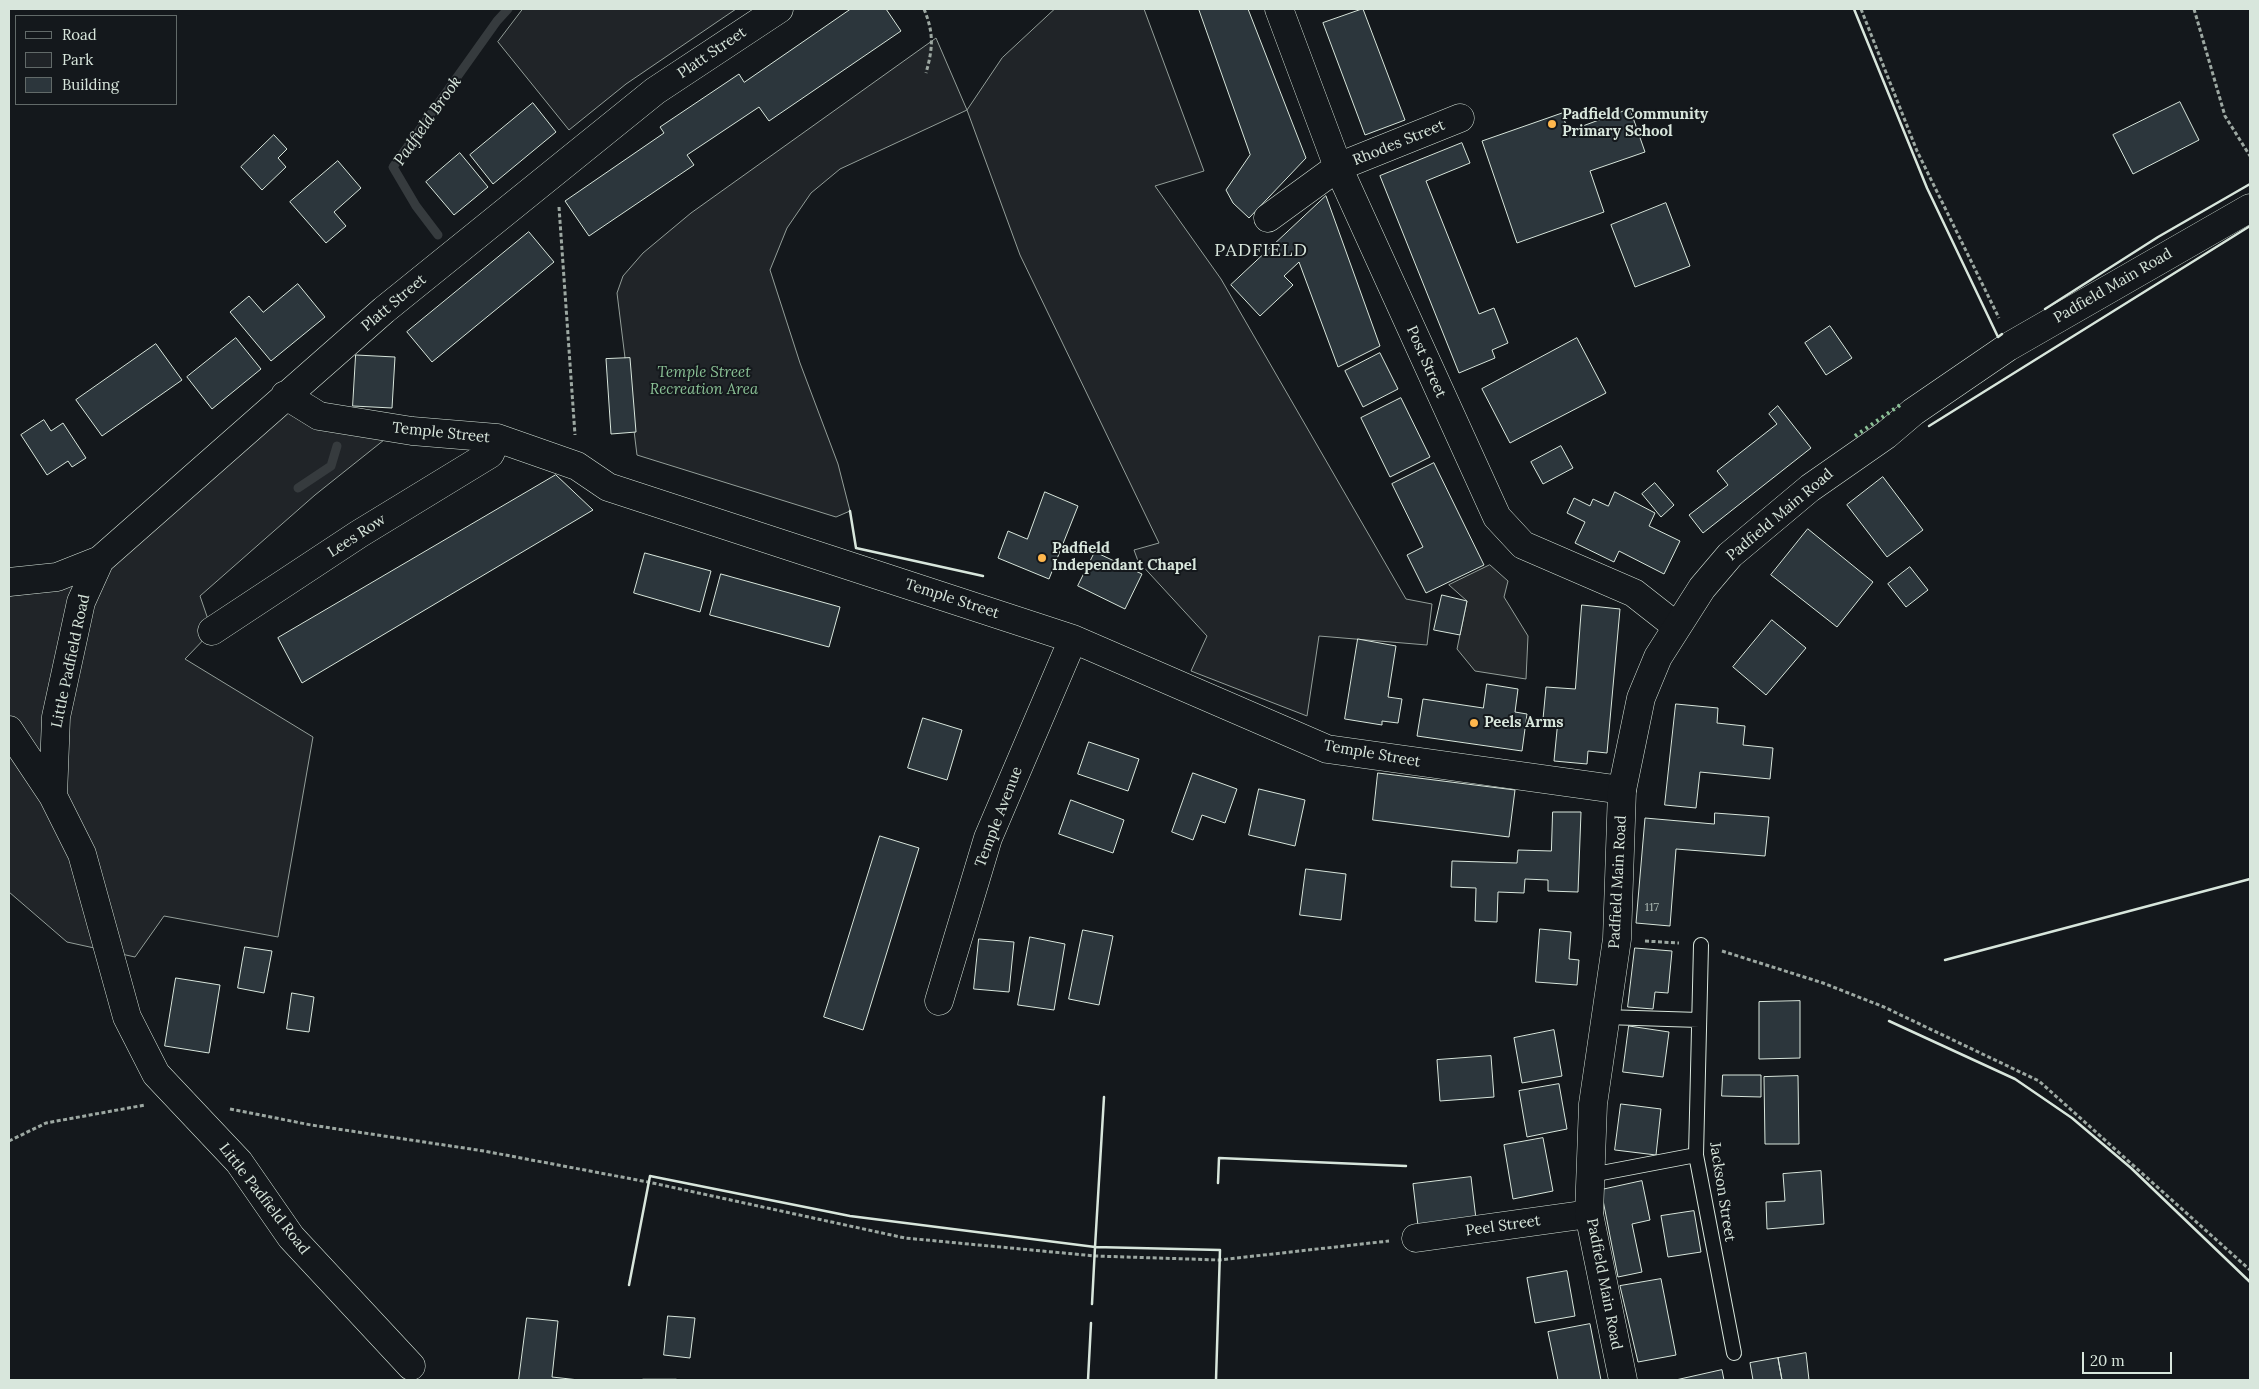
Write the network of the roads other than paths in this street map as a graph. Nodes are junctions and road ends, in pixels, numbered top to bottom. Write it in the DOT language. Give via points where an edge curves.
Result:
graph roads {
  1 [pos="779,9"];
  2 [pos="1279,9"];
  3 [pos="1460,118"];
  4 [pos="1338,167"];
  5 [pos="2250,208"];
  6 [pos="1268,218"];
  7 [pos="285,395"];
  8 [pos="497,438"];
  9 [pos="100,560"];
  10 [pos="9,582"];
  11 [pos="1676,626"];
  12 [pos="212,631"];
  13 [pos="1073,639"];
  14 [pos="9,730"];
  15 [pos="1622,790"];
  16 [pos="53,796"];
  17 [pos="1701,945"];
  18 [pos="939,1001"];
  19 [pos="1605,1017"];
  20 [pos="1699,1020"];
  21 [pos="1696,1156"];
  22 [pos="1591,1174"];
  23 [pos="1590,1214"];
  24 [pos="1416,1238"];
  25 [pos="1734,1353"];
  26 [pos="411,1366"];
  27 [pos="1623,1380"];
  1 -- 7 [label="street, Platt Street" via="655,91 384,310"];
  2 -- 4 [label="street, Post Street"];
  3 -- 4 [label="street, Rhodes Street"];
  4 -- 6 [label="street, Rhodes Street"];
  4 -- 11 [label="street, Post Street" via="1497,517 1522,545 1634,593"];
  5 -- 11 [label="street, Padfield Main Road" via="2008,347 1913,412 1730,555"];
  7 -- 8 [label="street, Temple Street" via="319,416 412,431"];
  7 -- 9 [label="street, Platt Street"];
  8 -- 12 [label="street, Lees Row" via="490,454 359,534"];
  8 -- 13 [label="street, Temple Street" via="577,466 608,487"];
  9 -- 10 [label="street, Platt Street" via="57,578"];
  9 -- 16 [label="street, Little Padfield Road" via="81,602 56,717"];
  11 -- 15 [label="street, Padfield Main Road" via="1658,657 1641,698"];
  13 -- 15 [label="street, Temple Street" via="1327,749"];
  13 -- 18 [label="street, Temple Avenue" via="988,838"];
  14 -- 16 [label="street, Little Padfield Road"];
  15 -- 19 [label="street, Padfield Main Road" via="1617,939"];
  16 -- 26 [label="street, Little Padfield Road" via="82,854 127,1017 156,1074 239,1162 291,1237"];
  17 -- 20 [label="lane, Jackson Street"];
  19 -- 20 [label="lane"];
  19 -- 22 [label="street, Padfield Main Road" via="1593,1104"];
  20 -- 21 [label="lane, Jackson Street"];
  21 -- 22 [label="lane"];
  21 -- 25 [label="lane, Jackson Street"];
  22 -- 23 [label="street, Padfield Main Road"];
  23 -- 24 [label="street, Peel Street"];
  23 -- 27 [label="street, Padfield Main Road"];
}
